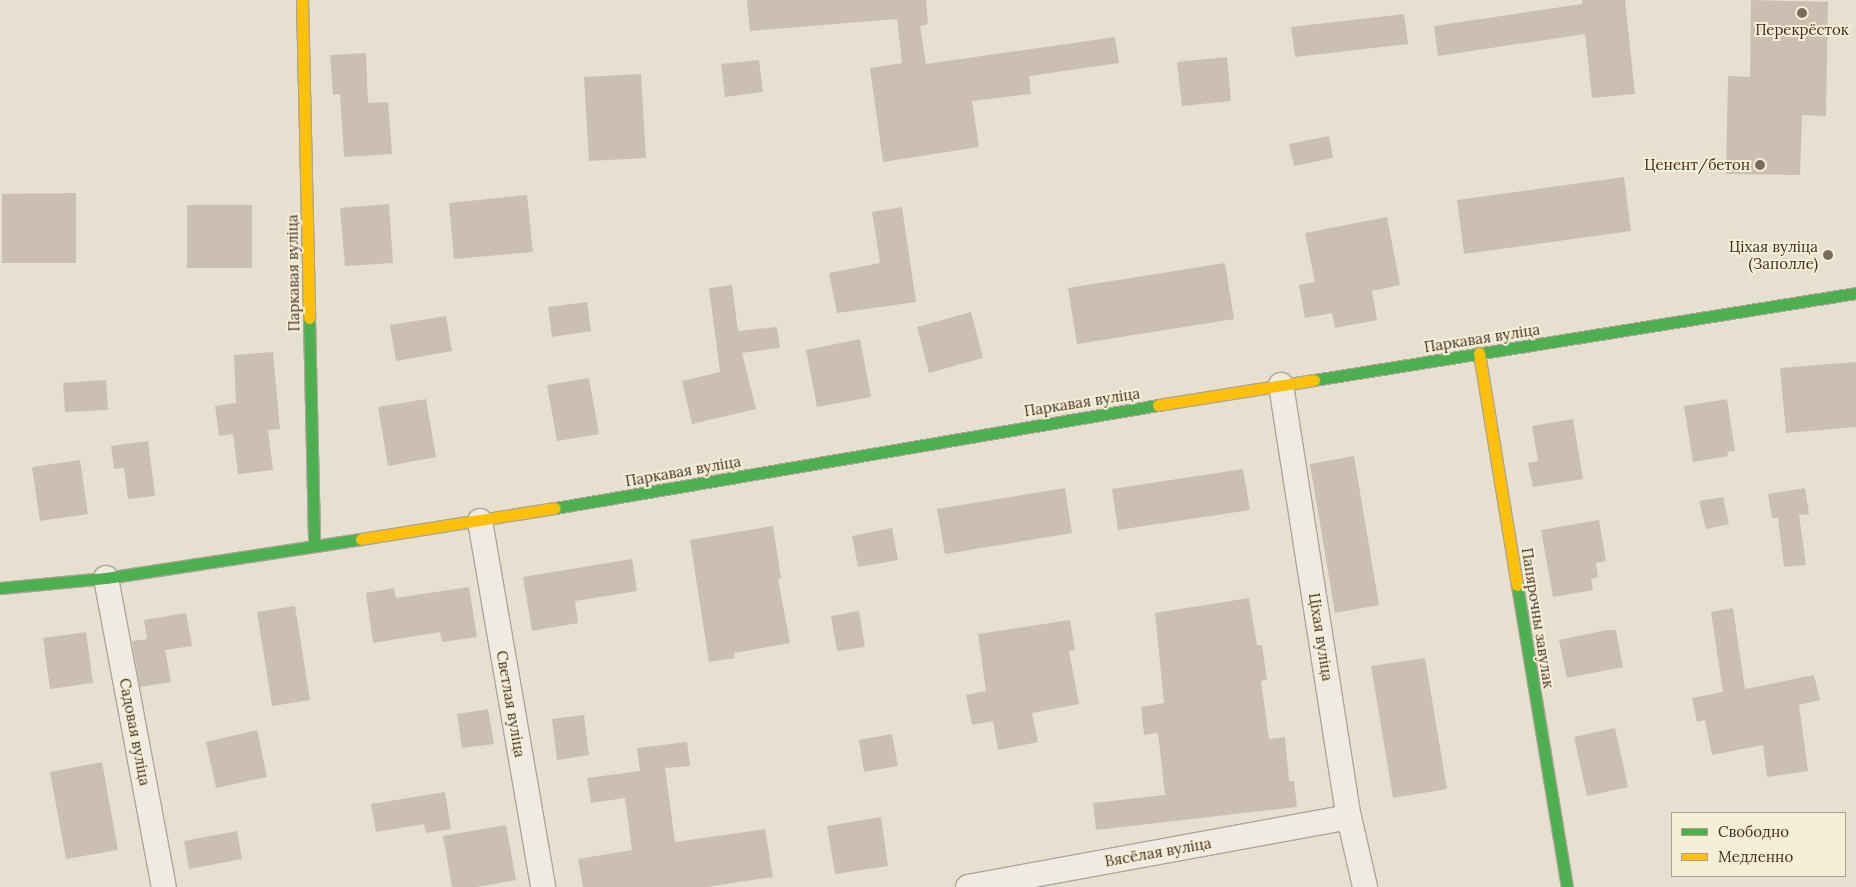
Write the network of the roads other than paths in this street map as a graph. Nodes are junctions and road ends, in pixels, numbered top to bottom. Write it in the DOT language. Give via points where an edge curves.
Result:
graph roads {
  1 [pos="302,0"];
  2 [pos="1856,293"];
  3 [pos="1479,353"];
  4 [pos="1281,385"];
  5 [pos="480,521"];
  6 [pos="314,544"];
  7 [pos="106,578"];
  8 [pos="0,588"];
  9 [pos="1349,817"];
  10 [pos="164,887"];
  11 [pos="543,887"];
  12 [pos="972,887"];
  13 [pos="1366,887"];
  14 [pos="1567,887"];
  1 -- 6 [label="street, Паркавая вуліца"];
  2 -- 3 [label="street, Паркавая вуліца"];
  3 -- 4 [label="street, Паркавая вуліца"];
  3 -- 14 [label="street, Папярочны завулак"];
  4 -- 5 [label="street, Паркавая вуліца"];
  4 -- 9 [label="street, Ціхая вуліца"];
  5 -- 6 [label="street, Паркавая вуліца"];
  5 -- 11 [label="street, Светлая вуліца"];
  6 -- 7 [label="street, Паркавая вуліца"];
  7 -- 8 [label="street, Паркавая вуліца"];
  7 -- 10 [label="street, Садовая вуліца"];
  9 -- 12 [label="street, Вясёлая вуліца"];
  9 -- 13 [label="street, Ціхая вуліца"];
}
